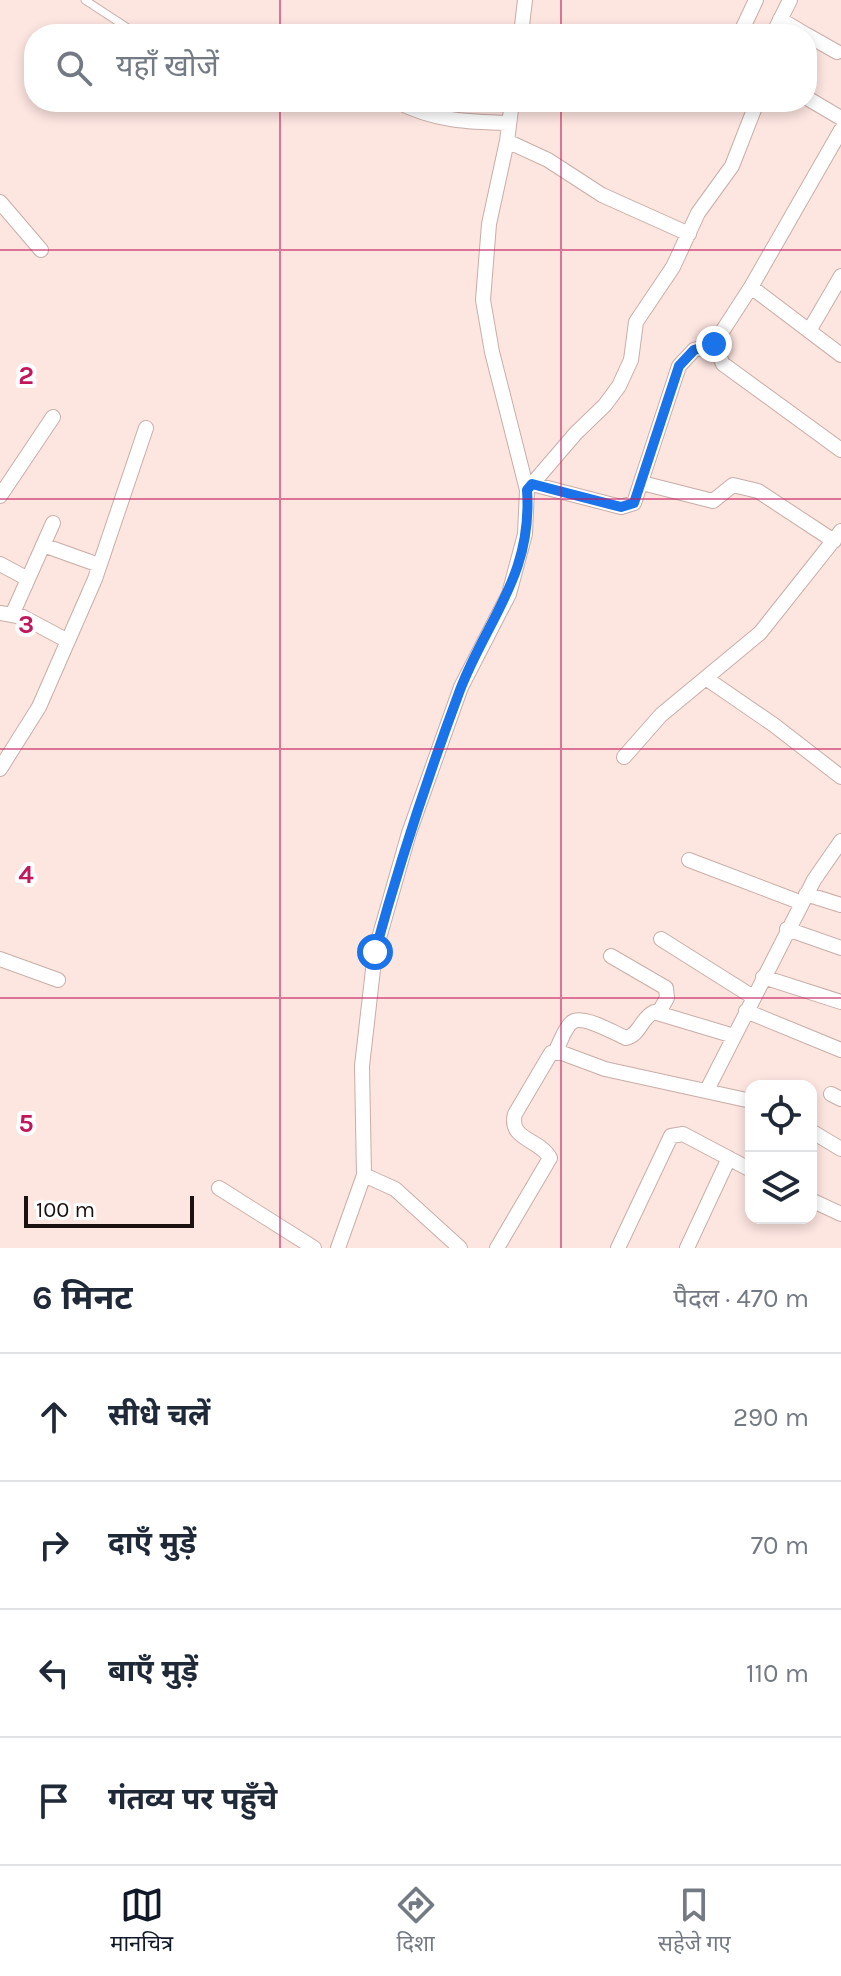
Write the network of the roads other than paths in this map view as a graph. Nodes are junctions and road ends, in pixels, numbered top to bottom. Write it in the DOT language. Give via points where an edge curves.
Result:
graph roads {
  1 [pos="85,0"];
  2 [pos="525,0"];
  3 [pos="756,0"];
  4 [pos="790,0"];
  5 [pos="780,19"];
  6 [pos="122,24"];
  7 [pos="522,24"];
  8 [pos="745,24"];
  9 [pos="778,24"];
  10 [pos="788,24"];
  11 [pos="817,41"];
  12 [pos="837,52"];
  13 [pos="817,104"];
  14 [pos="417,112"];
  15 [pos="511,112"];
  16 [pos="753,112"];
  17 [pos="841,118"];
  18 [pos="509,123"];
  19 [pos="841,130"];
  20 [pos="507,141"];
  21 [pos="0,202"];
  22 [pos="689,234"];
  23 [pos="41,250"];
  24 [pos="841,276"];
  25 [pos="751,287"];
  26 [pos="809,331"];
  27 [pos="714,344"];
  28 [pos="841,355"];
  29 [pos="53,417"];
  30 [pos="146,428"];
  31 [pos="841,450"];
  32 [pos="642,483"];
  33 [pos="530,487"];
  34 [pos="0,496"];
  35 [pos="53,523"];
  36 [pos="837,536"];
  37 [pos="43,545"];
  38 [pos="0,564"];
  39 [pos="99,565"];
  40 [pos="28,579"];
  41 [pos="6,614"];
  42 [pos="68,641"];
  43 [pos="707,679"];
  44 [pos="624,757"];
  45 [pos="0,769"];
  46 [pos="841,777"];
  47 [pos="841,841"];
  48 [pos="689,860"];
  49 [pos="804,898"];
  50 [pos="841,905"];
  51 [pos="787,929"];
  52 [pos="661,939"];
  53 [pos="841,948"];
  54 [pos="611,956"];
  55 [pos="0,959"];
  56 [pos="763,977"];
  57 [pos="58,980"];
  58 [pos="753,997"];
  59 [pos="841,1002"];
  60 [pos="746,1011"];
  61 [pos="659,1012"];
  62 [pos="734,1036"];
  63 [pos="841,1050"];
  64 [pos="555,1052"];
  65 [pos="707,1090"];
  66 [pos="745,1100"];
  67 [pos="817,1135"];
  68 [pos="841,1149"];
  69 [pos="729,1158"];
  70 [pos="745,1167"];
  71 [pos="364,1175"];
  72 [pos="219,1188"];
  73 [pos="817,1203"];
  74 [pos="841,1214"];
  75 [pos="314,1248"];
  76 [pos="338,1248"];
  77 [pos="460,1248"];
  78 [pos="497,1248"];
  79 [pos="618,1248"];
  80 [pos="687,1248"];
  1 -- 6 [label="lane"];
  2 -- 7 [label="street"];
  3 -- 8 [label="street"];
  4 -- 5 [label="street"];
  5 -- 9 [label="street"];
  5 -- 10 [label="street"];
  11 -- 12 [label="street"];
  13 -- 17 [label="street"];
  14 -- 18 [label="street" via="439,119"];
  15 -- 18 [label="street"];
  16 -- 22 [label="street" via="732,166 703,204"];
  18 -- 20 [label="street"];
  19 -- 25 [label="street"];
  20 -- 22 [label="street" via="602,195"];
  20 -- 33 [label="street" via="489,224 483,300"];
  21 -- 23 [label="street"];
  22 -- 33 [label="street" via="636,322 631,360 619,386"];
  24 -- 26 [label="street"];
  25 -- 26 [label="street"];
  25 -- 27 [label="street"];
  26 -- 28 [label="street"];
  27 -- 31 [label="street" via="723,364"];
  27 -- 32 [label="street" via="694,350 679,366"];
  29 -- 34 [label="street"];
  30 -- 39 [label="street"];
  32 -- 33 [label="street" via="628,507"];
  32 -- 36 [label="street" via="713,501 733,485 746,486"];
  33 -- 71 [label="street" via="525,534 509,594 461,687 409,833 375,952 362,1066"];
  35 -- 37 [label="street"];
  36 -- 43 [label="street" via="760,633"];
  37 -- 39 [label="street"];
  37 -- 40 [label="street"];
  38 -- 40 [label="street"];
  39 -- 42 [label="street"];
  40 -- 41 [label="street"];
  41 -- 42 [label="street" via="23,617"];
  42 -- 45 [label="street" via="39,707"];
  43 -- 44 [label="street" via="651,724"];
  43 -- 46 [label="street"];
  47 -- 49 [label="street"];
  48 -- 49 [label="street"];
  49 -- 50 [label="street"];
  49 -- 51 [label="street"];
  51 -- 53 [label="street"];
  51 -- 56 [label="street"];
  52 -- 58 [label="street"];
  54 -- 61 [label="street" via="666,988"];
  55 -- 57 [label="street"];
  56 -- 58 [label="street"];
  56 -- 59 [label="street"];
  58 -- 60 [label="street"];
  60 -- 62 [label="street"];
  60 -- 63 [label="street"];
  61 -- 62 [label="street"];
  61 -- 64 [label="street" via="648,1015 626,1038 575,1020"];
  62 -- 65 [label="street"];
  64 -- 65 [label="street" via="605,1069"];
  64 -- 78 [label="street" via="513,1122 519,1134 549,1154 549,1163"];
  65 -- 66 [label="street"];
  67 -- 68 [label="street"];
  69 -- 70 [label="street"];
  69 -- 79 [label="street" via="683,1134 671,1136"];
  69 -- 80 [label="street"];
  71 -- 76 [label="street"];
  71 -- 77 [label="street" via="395,1189"];
  72 -- 75 [label="street"];
  73 -- 74 [label="street"];
}
